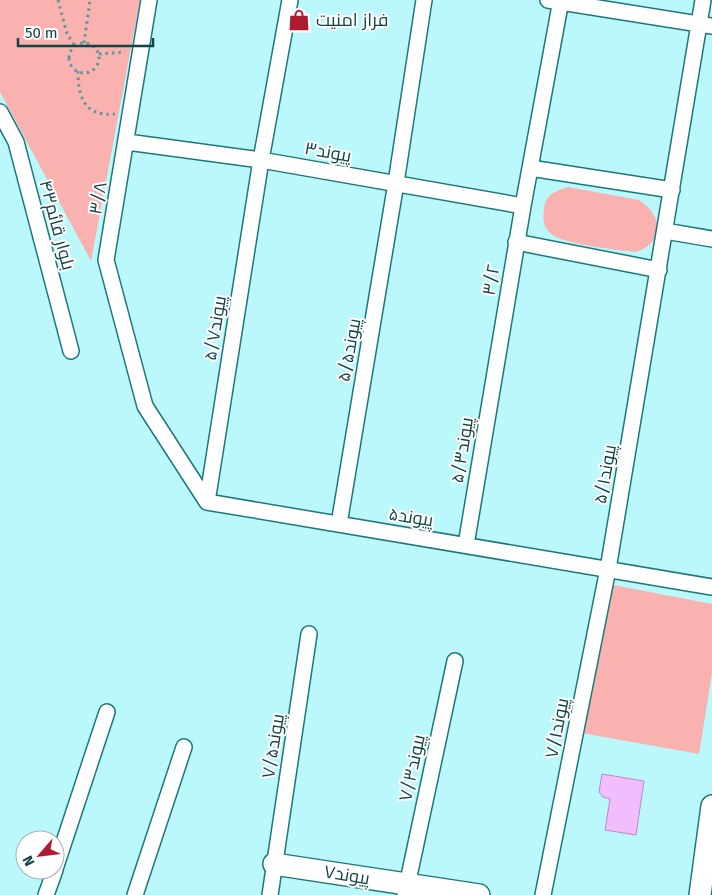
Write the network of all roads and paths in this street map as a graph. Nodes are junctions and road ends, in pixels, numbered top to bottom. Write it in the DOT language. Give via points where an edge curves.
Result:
graph roads {
  1 [pos="58,0"];
  2 [pos="90,0"];
  3 [pos="149,0"];
  4 [pos="290,0"];
  5 [pos="424,0"];
  6 [pos="703,0"];
  7 [pos="557,1"];
  8 [pos="706,26"];
  9 [pos="84,43"];
  10 [pos="75,46"];
  11 [pos="125,52"];
  12 [pos="98,54"];
  13 [pos="78,71"];
  14 [pos="0,112"];
  15 [pos="115,114"];
  16 [pos="5,130"];
  17 [pos="127,142"];
  18 [pos="261,160"];
  19 [pos="530,168"];
  20 [pos="396,183"];
  21 [pos="672,190"];
  22 [pos="523,206"];
  23 [pos="665,230"];
  24 [pos="712,239"];
  25 [pos="516,242"];
  26 [pos="659,270"];
  27 [pos="71,351"];
  28 [pos="496,361"];
  29 [pos="207,502"];
  30 [pos="339,524"];
  31 [pos="466,545"];
  32 [pos="608,569"];
  33 [pos="712,587"];
  34 [pos="309,634"];
  35 [pos="455,661"];
  36 [pos="107,712"];
  37 [pos="184,746"];
  38 [pos="712,806"];
  39 [pos="65,839"];
  40 [pos="274,864"];
  41 [pos="51,880"];
  42 [pos="406,890"];
  43 [pos="46,895"];
  44 [pos="135,895"];
  45 [pos="270,895"];
  46 [pos="479,895"];
  47 [pos="543,895"];
  48 [pos="700,895"];
  1 -- 10 [label="path" via="67,34"];
  2 -- 9 [label="path"];
  3 -- 17 [label="street, ۳/۸"];
  4 -- 18 [label="street, پیوند۵/۷"];
  5 -- 20 [label="street, پیوند۵/۵"];
  6 -- 8 [label="street, پیوند۵/۱"];
  7 -- 8 [label="street"];
  7 -- 19 [label="street, ۳/۲"];
  8 -- 21 [label="street, پیوند۵/۱"];
  9 -- 10 [label="path"];
  9 -- 12 [label="path" via="93,46"];
  10 -- 13 [label="path" via="69,60"];
  11 -- 12 [label="path"];
  12 -- 13 [label="path" via="96,68 88,72"];
  13 -- 15 [label="path" via="78,91 84,103 100,115"];
  14 -- 16 [label="street, بلوار قائم۴۳"];
  16 -- 27 [label="street, بلوار قائم۴۳" via="16,142"];
  17 -- 18 [label="street, پیوند۳"];
  17 -- 29 [label="street, ۳/۸" via="106,260 145,406"];
  18 -- 20 [label="street, پیوند۳"];
  18 -- 29 [label="street, پیوند۵/۷"];
  19 -- 21 [label="street"];
  19 -- 22 [label="street, ۳/۲"];
  20 -- 22 [label="street, پیوند۳"];
  20 -- 30 [label="street, پیوند۵/۵"];
  21 -- 23 [label="street, پیوند۵/۱"];
  22 -- 25 [label="street, ۳/۲"];
  23 -- 24 [label="street"];
  23 -- 26 [label="street, پیوند۵/۱"];
  25 -- 26 [label="street"];
  25 -- 28 [label="street, ۳/۲"];
  26 -- 32 [label="street, پیوند۵/۱"];
  28 -- 31 [label="street, پیوند۵/۳"];
  29 -- 30 [label="street, پیوند۵"];
  30 -- 31 [label="street, پیوند۵"];
  31 -- 32 [label="street, پیوند۵"];
  32 -- 33 [label="street, پیوند۵"];
  32 -- 47 [label="street, پیوند۷/۱"];
  34 -- 40 [label="street, پیوند۷/۵"];
  35 -- 42 [label="street, پیوند۷/۳"];
  36 -- 39 [label="street"];
  37 -- 44 [label="street"];
  38 -- 48 [label="street"];
  40 -- 42 [label="street, پیوند۷"];
  40 -- 45 [label="street, پیوند۷/۵"];
  41 -- 43 [label="street"];
  42 -- 46 [label="street, پیوند۷"];
}
